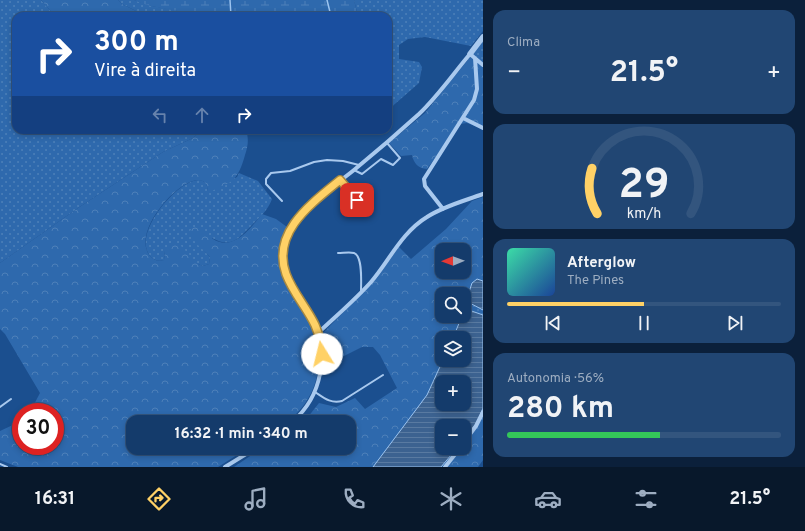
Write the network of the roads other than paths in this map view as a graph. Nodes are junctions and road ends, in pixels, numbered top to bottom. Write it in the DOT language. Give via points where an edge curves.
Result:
graph roads {
  1 [pos="483,37"];
  2 [pos="472,56"];
  3 [pos="483,65"];
  4 [pos="463,118"];
  5 [pos="483,128"];
  6 [pos="386,142"];
  7 [pos="360,165"];
  8 [pos="354,170"];
  9 [pos="340,180"];
  10 [pos="483,194"];
  11 [pos="357,200"];
  12 [pos="282,201"];
  13 [pos="443,209"];
  14 [pos="338,253"];
  15 [pos="361,292"];
  16 [pos="318,333"];
  17 [pos="383,375"];
  18 [pos="315,392"];
  19 [pos="12,400"];
  20 [pos="0,407"];
  21 [pos="483,412"];
  22 [pos="301,415"];
  23 [pos="471,433"];
  24 [pos="245,455"];
  25 [pos="455,455"];
  26 [pos="0,464"];
  27 [pos="7,467"];
  28 [pos="225,467"];
  29 [pos="446,467"];
  1 -- 2 [label="street"];
  2 -- 3 [label="street"];
  2 -- 4 [label="street" via="477,88 474,100"];
  2 -- 6 [label="street" via="419,114"];
  4 -- 5 [label="street"];
  4 -- 13 [label="street" via="424,179 425,186"];
  6 -- 7 [label="street"];
  6 -- 8 [label="lane" via="400,158 393,165 381,159 362,174"];
  7 -- 8 [label="street"];
  7 -- 12 [label="lane" via="327,160 290,171 271,173 266,179 266,184"];
  8 -- 9 [label="street"];
  9 -- 11 [label="lane"];
  9 -- 16 [label="street" via="296,220 284,246 286,274"];
  10 -- 13 [label="street"];
  13 -- 15 [label="street" via="416,225"];
  14 -- 15 [label="lane" via="354,253 360,258"];
  15 -- 16 [label="street"];
  16 -- 18 [label="street" via="322,354 321,375"];
  17 -- 18 [label="lane" via="336,403"];
  18 -- 22 [label="street"];
  19 -- 20 [label="lane"];
  21 -- 23 [label="street"];
  24 -- 28 [label="street"];
  25 -- 29 [label="street"];
  26 -- 27 [label="lane"];
}
